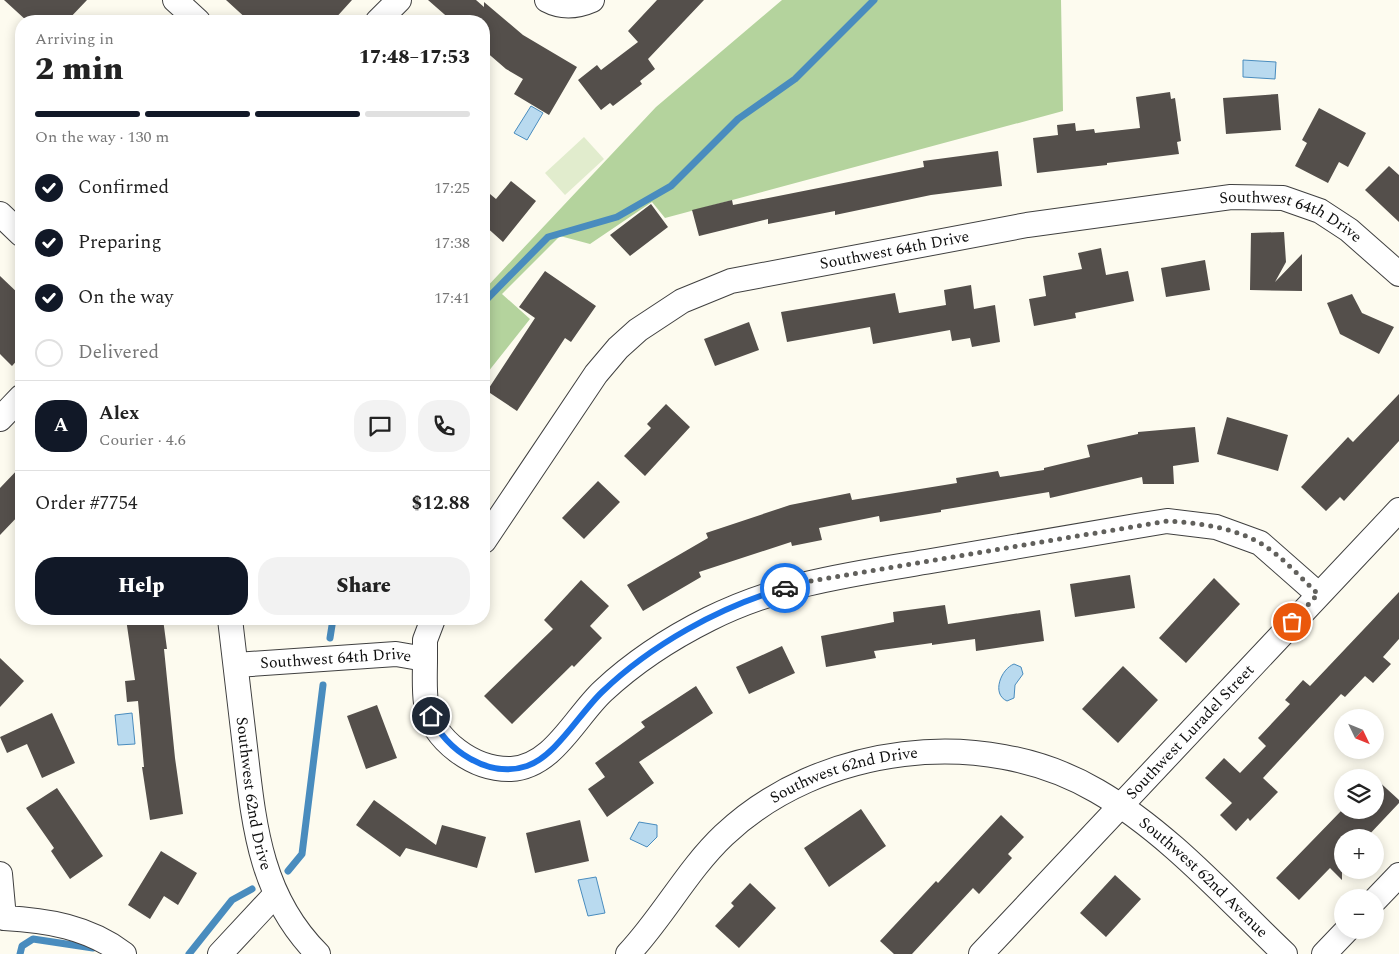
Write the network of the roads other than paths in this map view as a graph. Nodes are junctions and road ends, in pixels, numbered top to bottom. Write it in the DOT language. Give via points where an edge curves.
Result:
graph roads {
  1 [pos="175,0"];
  2 [pos="399,0"];
  3 [pos="547,0"];
  4 [pos="592,0"];
  5 [pos="191,15"];
  6 [pos="384,15"];
  7 [pos="0,214"];
  8 [pos="15,228"];
  9 [pos="1399,274"];
  10 [pos="15,403"];
  11 [pos="0,419"];
  12 [pos="1399,510"];
  13 [pos="490,532"];
  14 [pos="1318,594"];
  15 [pos="231,625"];
  16 [pos="431,625"];
  17 [pos="425,659"];
  18 [pos="236,665"];
  19 [pos="1120,805"];
  20 [pos="0,874"];
  21 [pos="1399,875"];
  22 [pos="1384,891"];
  23 [pos="275,895"];
  24 [pos="2,918"];
  25 [pos="1338,939"];
  26 [pos="124,954"];
  27 [pos="220,954"];
  28 [pos="318,954"];
  29 [pos="628,954"];
  30 [pos="981,954"];
  31 [pos="1285,954"];
  32 [pos="1324,954"];
  1 -- 5 [label="street"];
  2 -- 6 [label="street"];
  3 -- 4 [label="street" via="560,6 574,6"];
  7 -- 8 [label="street"];
  9 -- 13 [label="street, Southwest 64th Drive" via="1348,230 1320,211 1283,198 1231,198 1027,225 731,282 682,301 638,330 618,348 596,374"];
  10 -- 11 [label="street"];
  12 -- 14 [label="street, Southwest Luradel Street"];
  14 -- 17 [label="street" via="1260,543 1216,527 1167,521 805,582 731,608 663,645 603,691 550,752 527,766 511,768 493,767 471,759 444,740 426,704"];
  14 -- 19 [label="street, Southwest Luradel Street"];
  15 -- 18 [label="street, Southwest 62nd Drive"];
  16 -- 17 [label="street, Southwest 64th Drive" via="425,640"];
  17 -- 18 [label="street, Southwest 64th Drive" via="396,654"];
  18 -- 23 [label="street, Southwest 62nd Drive" via="253,818"];
  19 -- 29 [label="street, Southwest 62nd Drive" via="1096,790 1052,771 981,754 914,753 856,764 799,784 740,821 708,852"];
  19 -- 30 [label="street, Southwest Luradel Street"];
  19 -- 31 [label="street, Southwest 62nd Avenue" via="1172,847"];
  20 -- 24 [label="street"];
  21 -- 22 [label="street"];
  23 -- 27 [label="street"];
  23 -- 28 [label="street, Southwest 62nd Drive" via="288,919"];
  24 -- 26 [label="street" via="63,925 86,933"];
  25 -- 32 [label="street"];
}
